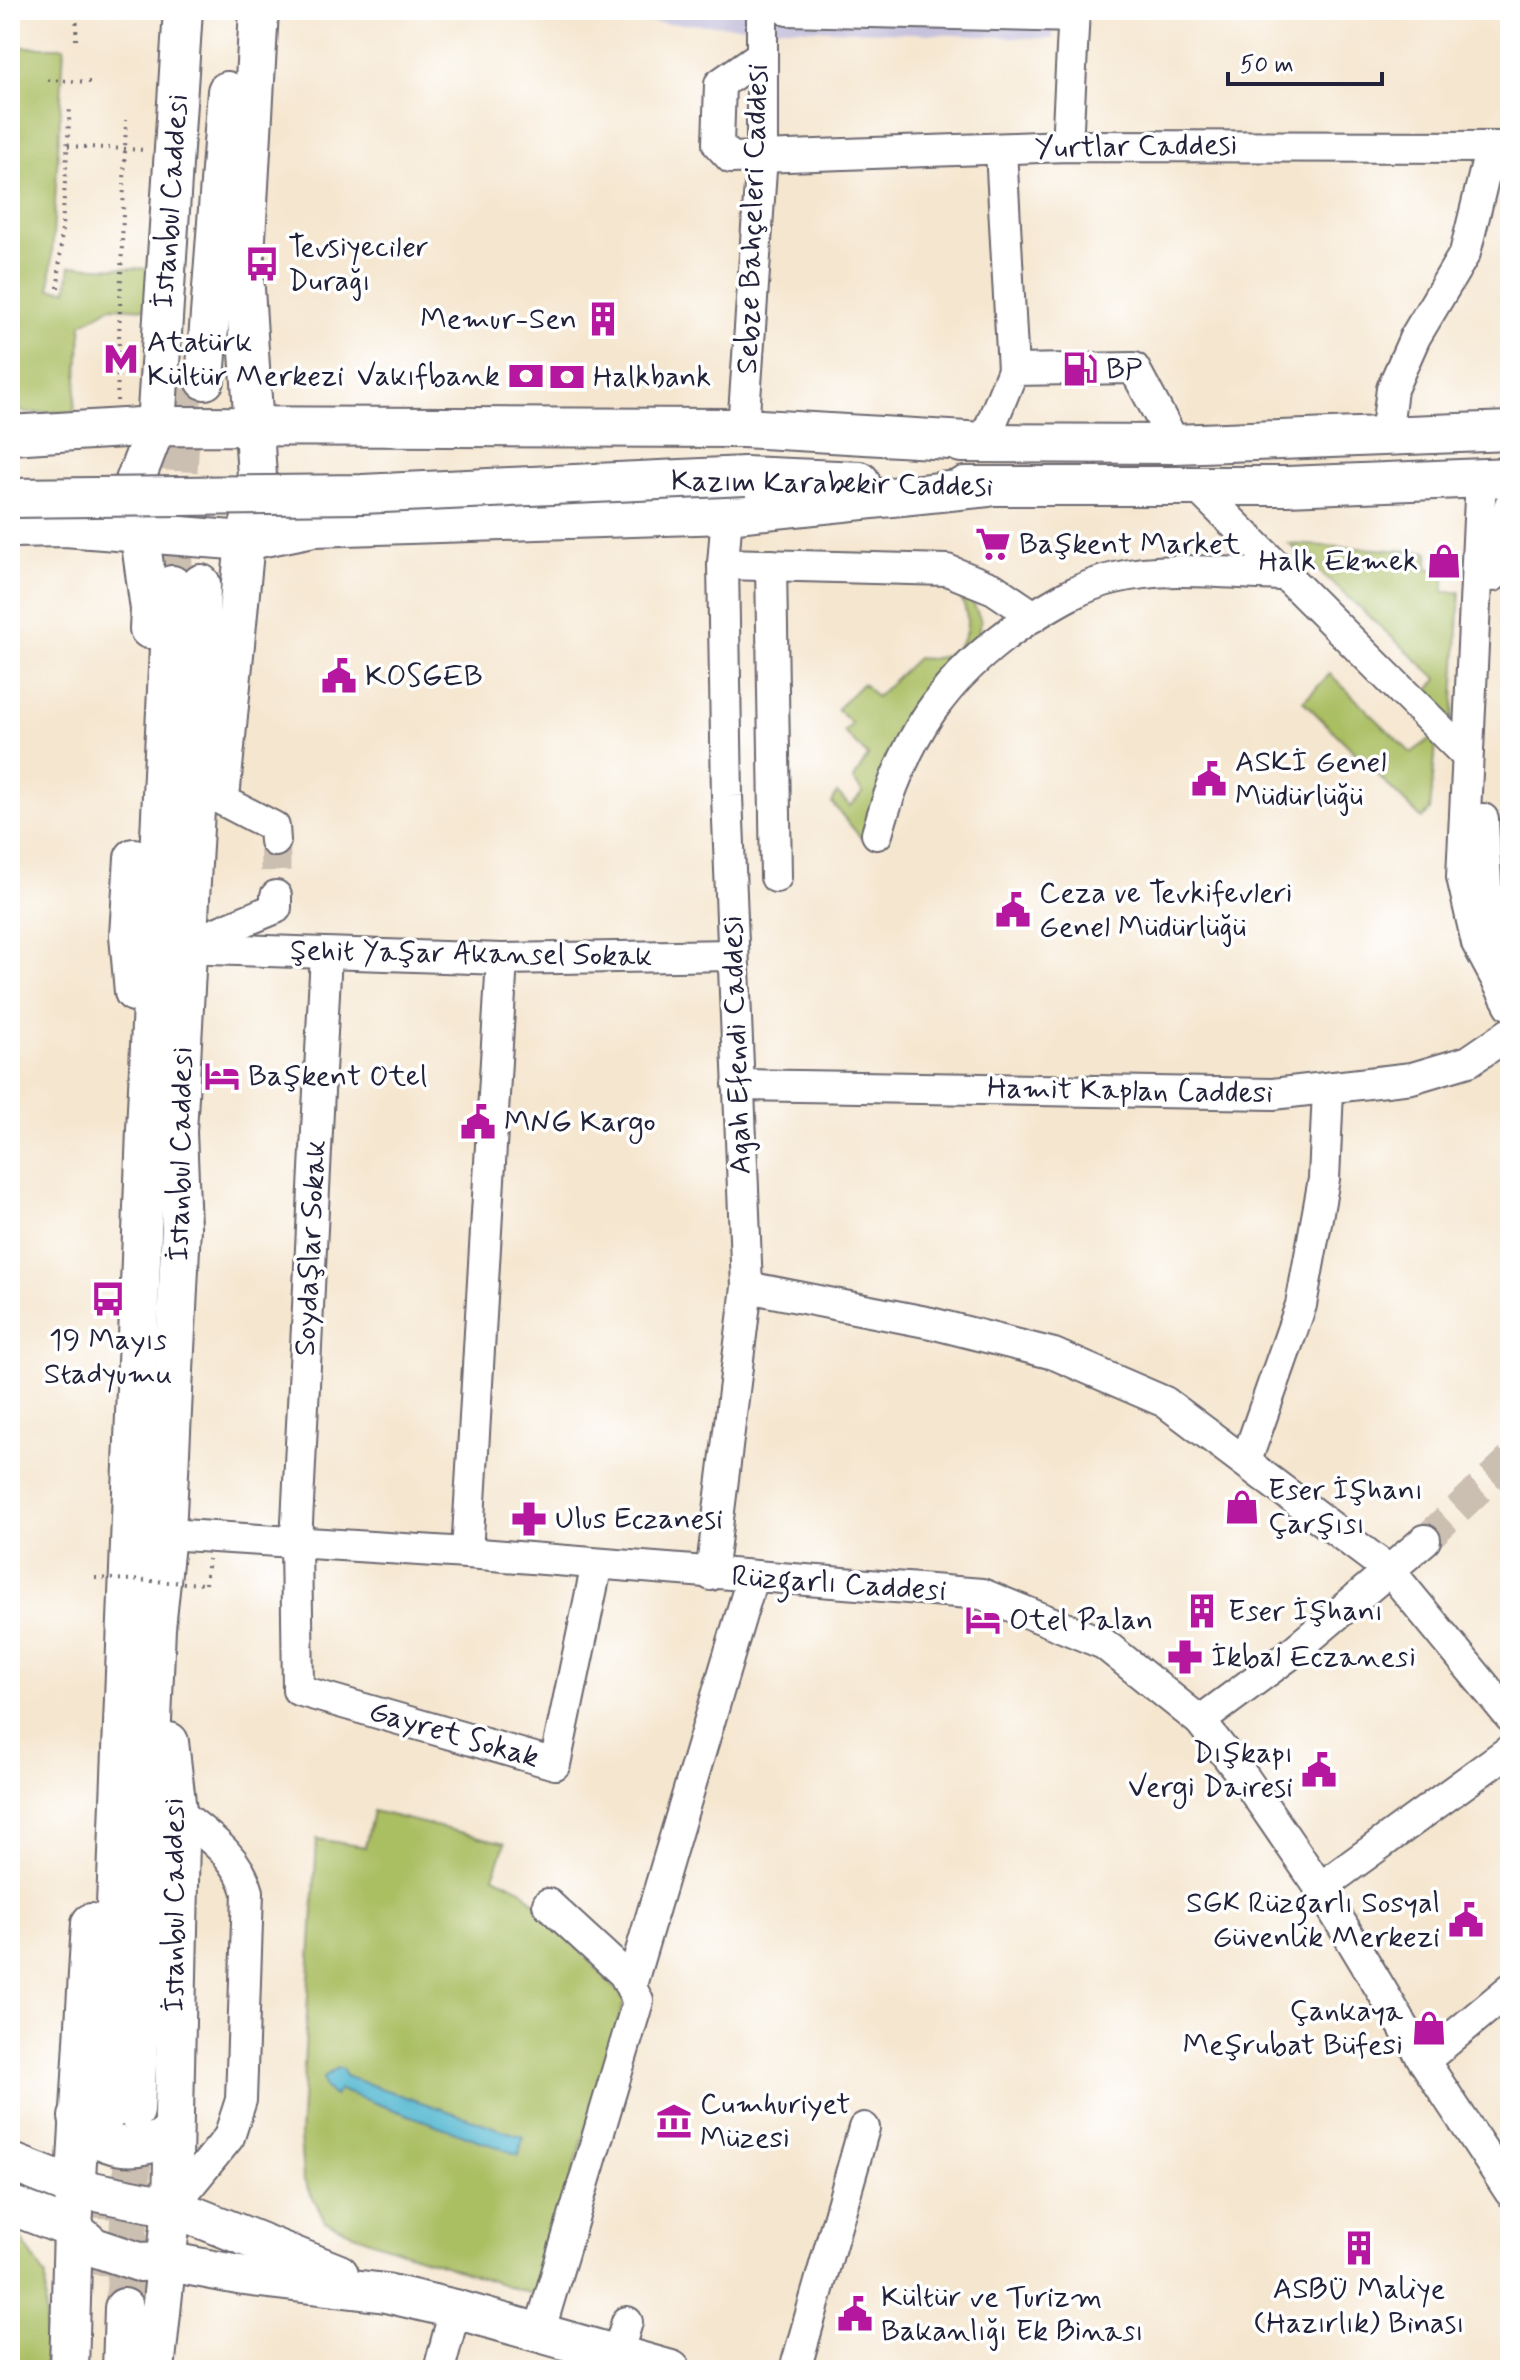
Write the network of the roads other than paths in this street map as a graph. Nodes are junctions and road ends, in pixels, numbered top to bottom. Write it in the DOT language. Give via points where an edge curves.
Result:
graph roads {
  1 [pos="183,10"];
  2 [pos="199,10"];
  3 [pos="233,10"];
  4 [pos="259,10"];
  5 [pos="762,10"];
  6 [pos="787,10"];
  7 [pos="1074,14"];
  8 [pos="760,56"];
  9 [pos="1067,146"];
  10 [pos="1500,147"];
  11 [pos="1001,150"];
  12 [pos="762,156"];
  13 [pos="1013,370"];
  14 [pos="156,426"];
  15 [pos="252,426"];
  16 [pos="1510,431"];
  17 [pos="10,435"];
  18 [pos="1386,436"];
  19 [pos="984,442"];
  20 [pos="1175,444"];
  21 [pos="744,453"];
  22 [pos="10,473"];
  23 [pos="1495,477"];
  24 [pos="988,487"];
  25 [pos="1197,487"];
  26 [pos="10,498"];
  27 [pos="1510,505"];
  28 [pos="727,514"];
  29 [pos="10,528"];
  30 [pos="141,531"];
  31 [pos="245,541"];
  32 [pos="723,564"];
  33 [pos="771,565"];
  34 [pos="1285,575"];
  35 [pos="187,585"];
  36 [pos="1034,616"];
  37 [pos="1466,755"];
  38 [pos="220,799"];
  39 [pos="877,834"];
  40 [pos="275,841"];
  41 [pos="776,877"];
  42 [pos="276,896"];
  43 [pos="1506,938"];
  44 [pos="211,942"];
  45 [pos="326,954"];
  46 [pos="732,955"];
  47 [pos="502,959"];
  48 [pos="1510,1005"];
  49 [pos="1510,1033"];
  50 [pos="738,1085"];
  51 [pos="1328,1090"];
  52 [pos="162,1131"];
  53 [pos="747,1287"];
  54 [pos="1246,1461"];
  55 [pos="166,1534"];
  56 [pos="1425,1540"];
  57 [pos="296,1542"];
  58 [pos="467,1553"];
  59 [pos="597,1564"];
  60 [pos="1390,1571"];
  61 [pos="711,1575"];
  62 [pos="752,1578"];
  63 [pos="142,1628"];
  64 [pos="1510,1717"];
  65 [pos="1200,1721"];
  66 [pos="1510,1750"];
  67 [pos="177,1811"];
  68 [pos="1320,1888"];
  69 [pos="548,1904"];
  70 [pos="631,1985"];
  71 [pos="1510,1989"];
  72 [pos="1424,2061"];
  73 [pos="107,2113"];
  74 [pos="864,2128"];
  75 [pos="171,2134"];
  76 [pos="10,2162"];
  77 [pos="77,2188"];
  78 [pos="1509,2188"];
  79 [pos="10,2205"];
  80 [pos="172,2207"];
  81 [pos="73,2229"];
  82 [pos="165,2261"];
  83 [pos="386,2293"];
  84 [pos="455,2309"];
  85 [pos="539,2333"];
  86 [pos="69,2370"];
  87 [pos="94,2370"];
  88 [pos="122,2370"];
  89 [pos="155,2370"];
  90 [pos="439,2370"];
  91 [pos="671,2370"];
  92 [pos="795,2370"];
  1 -- 14 [label="main road, İstanbul Caddesi"];
  2 -- 3 [label="main road, İstanbul Caddesi" via="194,378"];
  4 -- 15 [label="main road" via="244,273"];
  5 -- 8 [label="street, Sebze Bahçeleri Caddesi"];
  6 -- 7 [label="street"];
  7 -- 9 [label="street"];
  8 -- 12 [label="street, Sebze Bahçeleri Caddesi"];
  8 -- 12 [label="street, Yurtlar Caddesi" via="720,84 718,144 731,158"];
  9 -- 10 [label="street, Yurtlar Caddesi"];
  9 -- 11 [label="street, Yurtlar Caddesi"];
  10 -- 18 [label="street" via="1465,253 1415,337 1392,389"];
  11 -- 12 [label="street, Yurtlar Caddesi"];
  11 -- 13 [label="street"];
  12 -- 21 [label="street, Sebze Bahçeleri Caddesi"];
  13 -- 19 [label="street"];
  13 -- 20 [label="street" via="1134,368"];
  14 -- 15 [label="main road"];
  14 -- 17 [label="main road"];
  14 -- 30 [label="main road, İstanbul Caddesi" via="133,486"];
  15 -- 21 [label="main road" via="470,430"];
  15 -- 31 [label="main road" via="258,492"];
  16 -- 18 [label="main road, Kazım Karabekir Caddesi"];
  18 -- 20 [label="main road, Kazım Karabekir Caddesi"];
  19 -- 20 [label="main road, Kazım Karabekir Caddesi"];
  19 -- 21 [label="main road, Kazım Karabekir Caddesi"];
  21 -- 22 [label="main road, Kazım Karabekir Caddesi" via="353,471"];
  21 -- 24 [label="main road, Kazım Karabekir Caddesi"];
  21 -- 26 [label="main road, Kazım Karabekir Caddesi, bridge" via="362,494"];
  23 -- 25 [label="main road, Kazım Karabekir Caddesi"];
  23 -- 37 [label="street"];
  24 -- 25 [label="main road, Kazım Karabekir Caddesi"];
  24 -- 28 [label="main road"];
  25 -- 34 [label="street"];
  27 -- 43 [label="street" via="1494,555 1482,843 1487,905"];
  28 -- 31 [label="main road" via="314,527"];
  28 -- 32 [label="street, Agah Efendi Caddesi"];
  29 -- 30 [label="main road"];
  30 -- 31 [label="main road"];
  30 -- 52 [label="main road, İstanbul Caddesi" via="150,609 129,935"];
  31 -- 38 [label="main road"];
  32 -- 33 [label="street"];
  32 -- 46 [label="street, Agah Efendi Caddesi"];
  33 -- 36 [label="street" via="947,570 994,589"];
  33 -- 41 [label="street"];
  34 -- 36 [label="street" via="1151,573 1114,578"];
  34 -- 37 [label="street"];
  35 -- 52 [label="main road, İstanbul Caddesi" via="197,774"];
  36 -- 39 [label="street" via="965,668 937,697 911,739"];
  37 -- 48 [label="street" via="1462,877 1477,943"];
  38 -- 40 [label="street" via="274,827"];
  38 -- 44 [label="main road"];
  42 -- 44 [label="street" via="276,908"];
  44 -- 45 [label="street, Şehit Yaşar Akansel Sokak"];
  44 -- 52 [label="main road"];
  45 -- 47 [label="street, Şehit Yaşar Akansel Sokak"];
  45 -- 57 [label="street, Soydaşlar Sokak"];
  46 -- 47 [label="street, Şehit Yaşar Akansel Sokak"];
  46 -- 50 [label="street, Agah Efendi Caddesi"];
  47 -- 58 [label="street"];
  49 -- 51 [label="street, Hamit Kaplan Caddesi" via="1469,1061 1412,1078"];
  50 -- 51 [label="street, Hamit Kaplan Caddesi" via="1273,1094"];
  50 -- 53 [label="street, Agah Efendi Caddesi"];
  51 -- 54 [label="street" via="1324,1179 1301,1305"];
  52 -- 55 [label="main road, İstanbul Caddesi" via="181,1227"];
  52 -- 63 [label="main road, İstanbul Caddesi"];
  53 -- 54 [label="street" via="931,1323 1054,1354 1165,1402"];
  53 -- 61 [label="street, Agah Efendi Caddesi"];
  54 -- 60 [label="street"];
  55 -- 57 [label="street, Rüzgarlı Caddesi"];
  55 -- 63 [label="main road, İstanbul Caddesi"];
  56 -- 60 [label="street"];
  57 -- 58 [label="street, Rüzgarlı Caddesi"];
  57 -- 59 [label="street, Gayret Sokak" via="298,1690 555,1764"];
  58 -- 59 [label="street, Rüzgarlı Caddesi"];
  59 -- 61 [label="street, Rüzgarlı Caddesi"];
  60 -- 64 [label="street"];
  60 -- 65 [label="street"];
  61 -- 62 [label="street, Rüzgarlı Caddesi"];
  62 -- 65 [label="street, Rüzgarlı Caddesi" via="982,1594 1104,1644"];
  62 -- 70 [label="street"];
  63 -- 67 [label="main road, İstanbul Caddesi"];
  63 -- 73 [label="main road, İstanbul Caddesi"];
  65 -- 68 [label="street, Rüzgarlı Caddesi"];
  66 -- 68 [label="street"];
  67 -- 75 [label="main road, İstanbul Caddesi"];
  67 -- 80 [label="street" via="224,1849 243,1874 248,1892 241,2100 229,2137"];
  68 -- 72 [label="street, Rüzgarlı Caddesi"];
  69 -- 70 [label="street"];
  70 -- 85 [label="street" via="638,2001"];
  71 -- 72 [label="street"];
  72 -- 78 [label="street, Rüzgarlı Caddesi"];
  73 -- 75 [label="main road" via="88,2132 119,2147 141,2147"];
  73 -- 77 [label="main road, İstanbul Caddesi"];
  74 -- 92 [label="street"];
  75 -- 80 [label="main road, İstanbul Caddesi"];
  76 -- 77 [label="main road"];
  77 -- 80 [label="main road"];
  77 -- 81 [label="main road, İstanbul Caddesi"];
  79 -- 81 [label="main road"];
  80 -- 82 [label="main road, İstanbul Caddesi"];
  80 -- 83 [label="main road"];
  81 -- 82 [label="main road" via="94,2247 139,2262"];
  81 -- 86 [label="main road, İstanbul Caddesi"];
  82 -- 83 [label="main road"];
  82 -- 89 [label="main road, İstanbul Caddesi"];
  83 -- 84 [label="main road"];
  84 -- 85 [label="main road"];
  84 -- 90 [label="street"];
  85 -- 91 [label="main road" via="622,2338"];
  87 -- 88 [label="main road" via="111,2307"];
}
